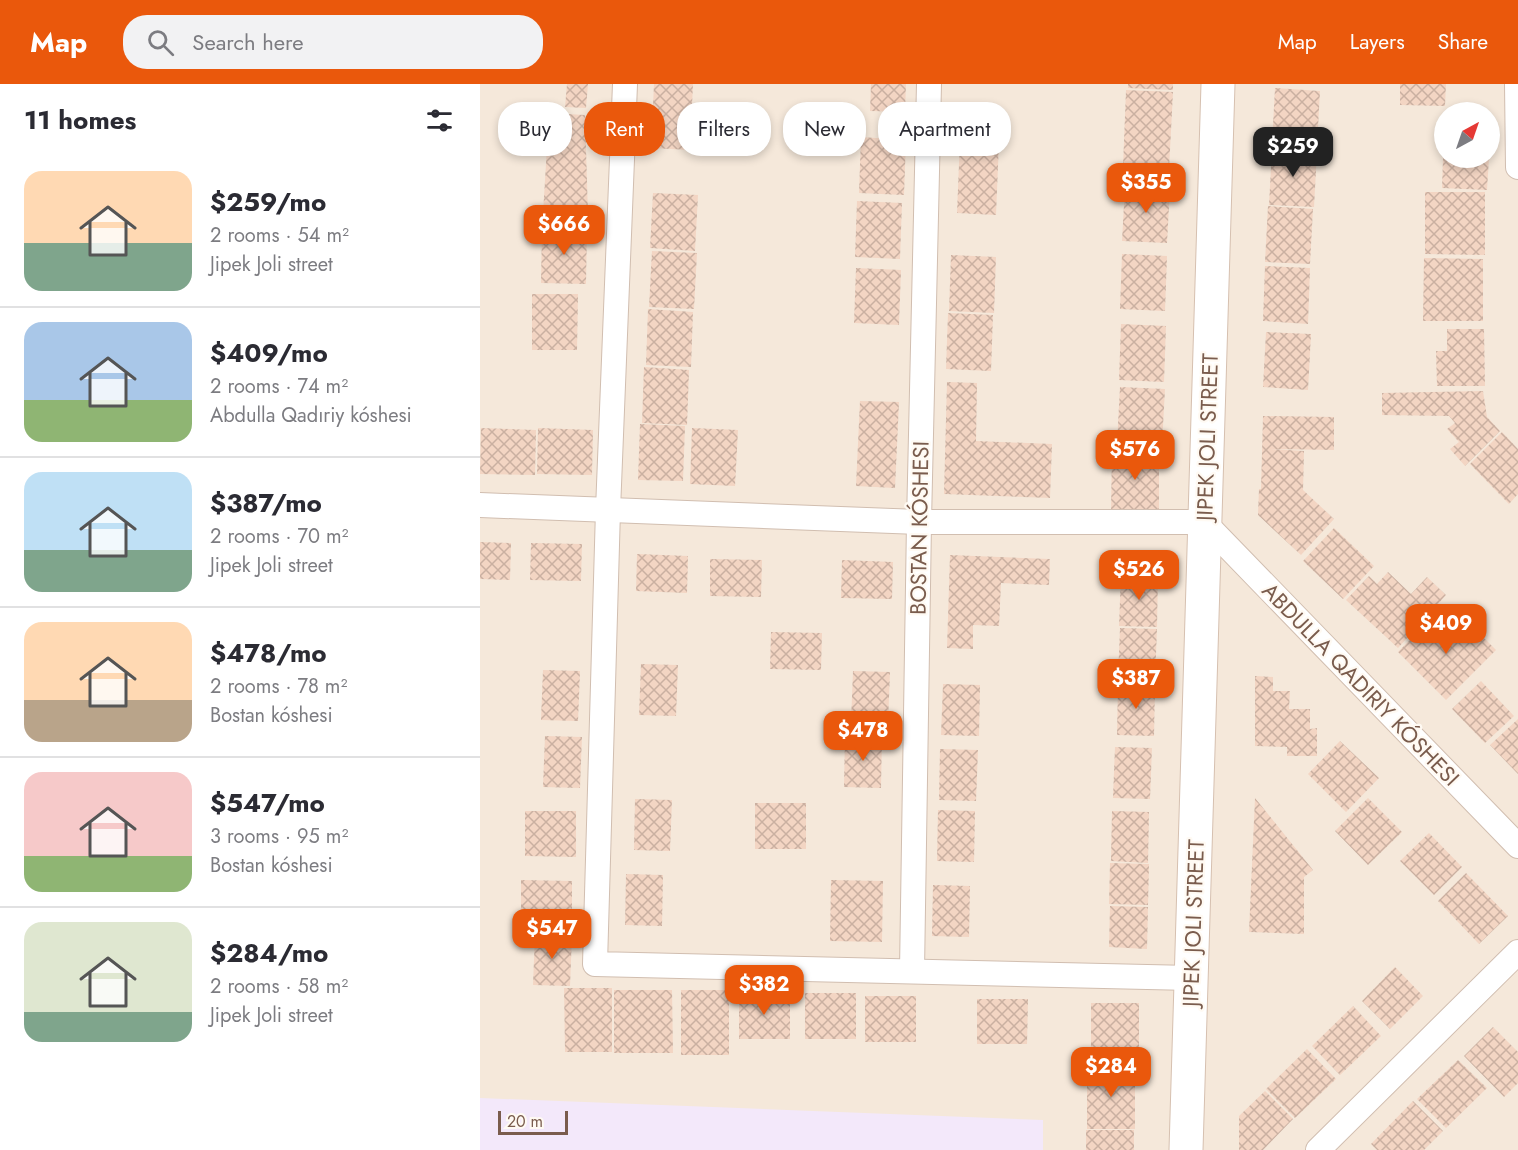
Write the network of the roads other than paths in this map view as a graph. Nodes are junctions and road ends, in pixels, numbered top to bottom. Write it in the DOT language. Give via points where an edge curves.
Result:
graph roads {
  1 [pos="625,84"];
  2 [pos="928,84"];
  3 [pos="1218,84"];
  4 [pos="1516,84"];
  5 [pos="1518,167"];
  6 [pos="480,505"];
  7 [pos="608,510"];
  8 [pos="919,522"];
  9 [pos="1204,522"];
  10 [pos="1518,846"];
  11 [pos="1518,952"];
  12 [pos="912,971"];
  13 [pos="1191,978"];
  14 [pos="1186,1150"];
  15 [pos="1318,1150"];
  1 -- 7 [label="street"];
  2 -- 8 [label="street, BOSTAN KÓSHESI"];
  3 -- 9 [label="street, JIPEK JOLI STREET"];
  4 -- 5 [label="street"];
  6 -- 7 [label="street"];
  7 -- 8 [label="street"];
  7 -- 12 [label="street" via="595,964"];
  8 -- 9 [label="street"];
  8 -- 12 [label="street, BOSTAN KÓSHESI"];
  9 -- 10 [label="street"];
  9 -- 13 [label="street, JIPEK JOLI STREET"];
  11 -- 15 [label="street"];
  12 -- 13 [label="street"];
  13 -- 14 [label="street, JIPEK JOLI STREET"];
}
